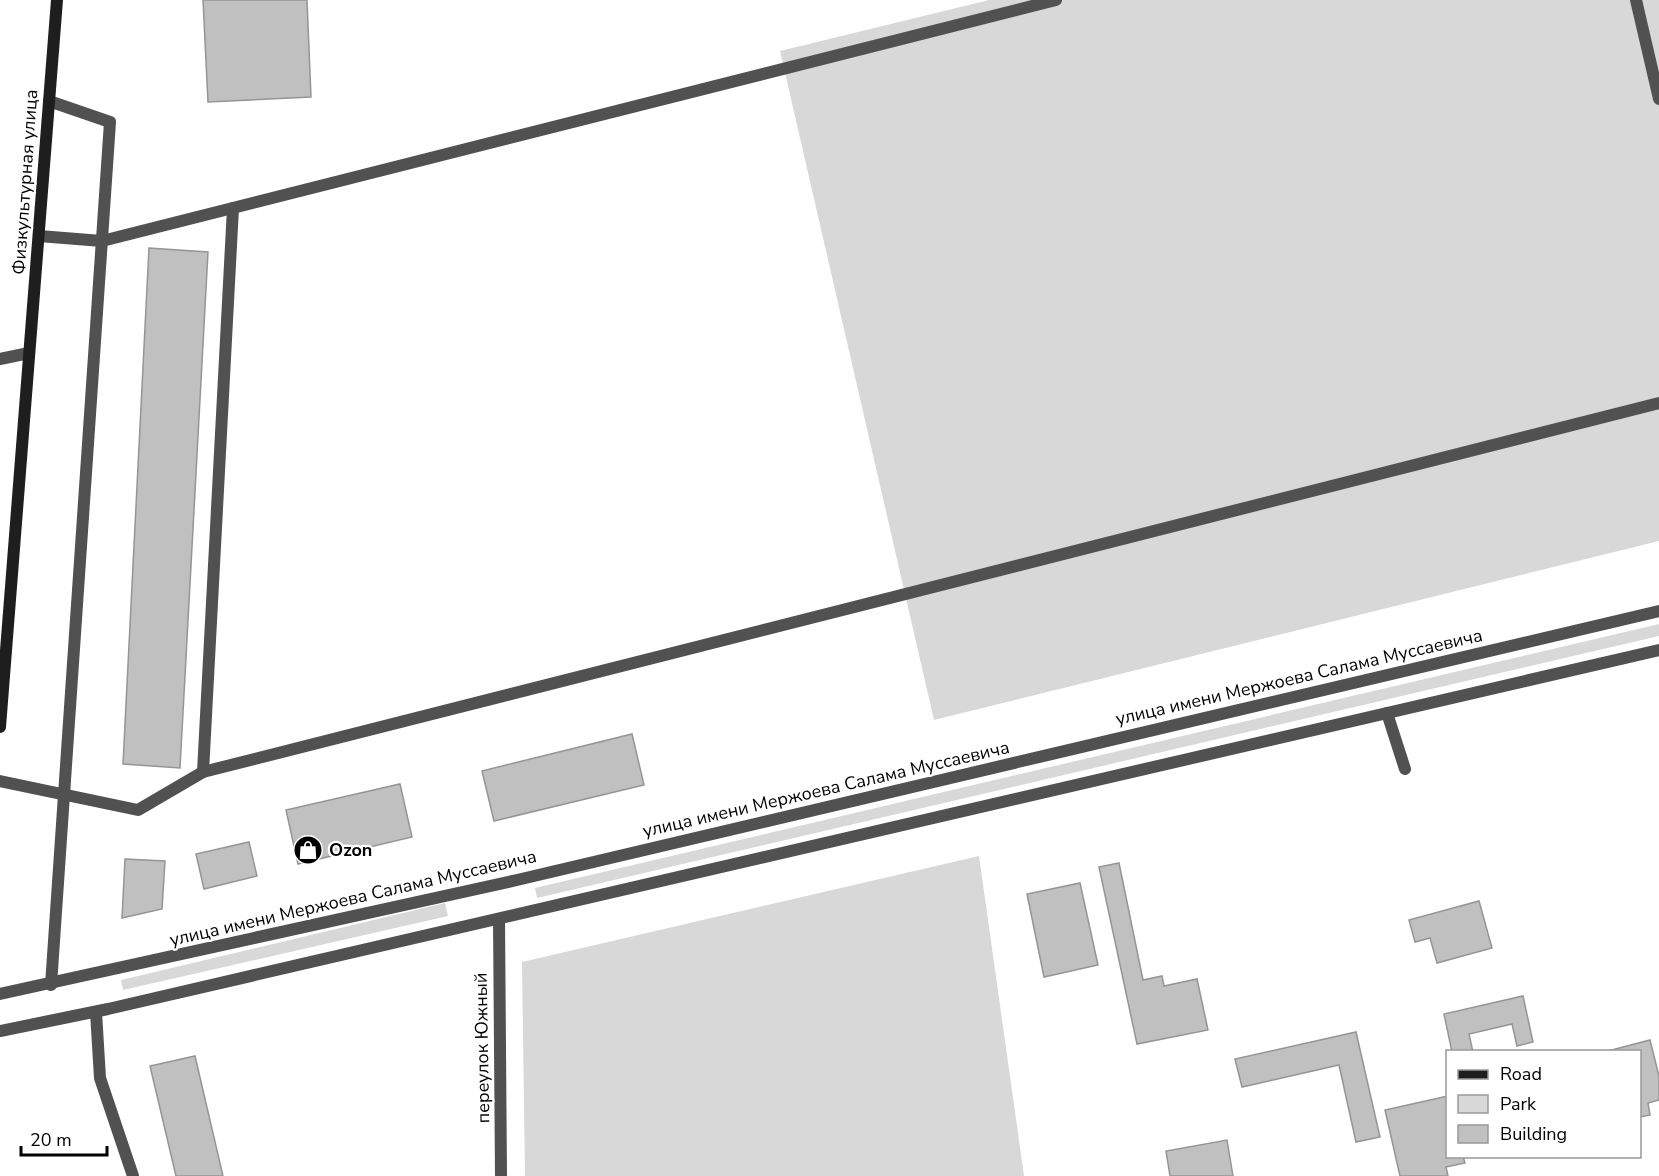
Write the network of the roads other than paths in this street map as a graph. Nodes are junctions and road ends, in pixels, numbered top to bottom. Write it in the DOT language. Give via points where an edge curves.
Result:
graph roads {
  1 [pos="57,0"];
  2 [pos="1056,0"];
  3 [pos="1635,0"];
  4 [pos="1659,99"];
  5 [pos="49,101"];
  6 [pos="233,208"];
  7 [pos="39,236"];
  8 [pos="102,241"];
  9 [pos="29,353"];
  10 [pos="0,359"];
  11 [pos="1659,403"];
  12 [pos="1659,611"];
  13 [pos="1659,650"];
  14 [pos="1387,713"];
  15 [pos="0,727"];
  16 [pos="1405,769"];
  17 [pos="203,772"];
  18 [pos="0,781"];
  19 [pos="65,795"];
  20 [pos="499,919"];
  21 [pos="51,985"];
  22 [pos="0,994"];
  23 [pos="96,1012"];
  24 [pos="0,1031"];
  25 [pos="133,1176"];
  26 [pos="501,1176"];
  1 -- 5 [label="main road, Физкультурная улица"];
  2 -- 6 [label="street"];
  3 -- 4 [label="street"];
  5 -- 7 [label="main road, Физкультурная улица"];
  5 -- 8 [label="street" via="110,122"];
  6 -- 8 [label="street"];
  6 -- 17 [label="street"];
  7 -- 8 [label="street"];
  7 -- 9 [label="main road, Физкультурная улица"];
  8 -- 19 [label="street"];
  9 -- 10 [label="street"];
  9 -- 15 [label="main road, Физкультурная улица"];
  11 -- 17 [label="street"];
  12 -- 21 [label="street, улица имени Мержоева Салама Муссаевича" via="552,872"];
  13 -- 14 [label="street"];
  14 -- 16 [label="street"];
  14 -- 20 [label="street"];
  17 -- 19 [label="street" via="138,810"];
  18 -- 19 [label="street"];
  19 -- 21 [label="street"];
  20 -- 23 [label="street"];
  20 -- 26 [label="street, переулок Южный"];
  21 -- 22 [label="street, улица имени Мержоева Салама Муссаевича"];
  23 -- 24 [label="street"];
  23 -- 25 [label="street" via="100,1078"];
}
